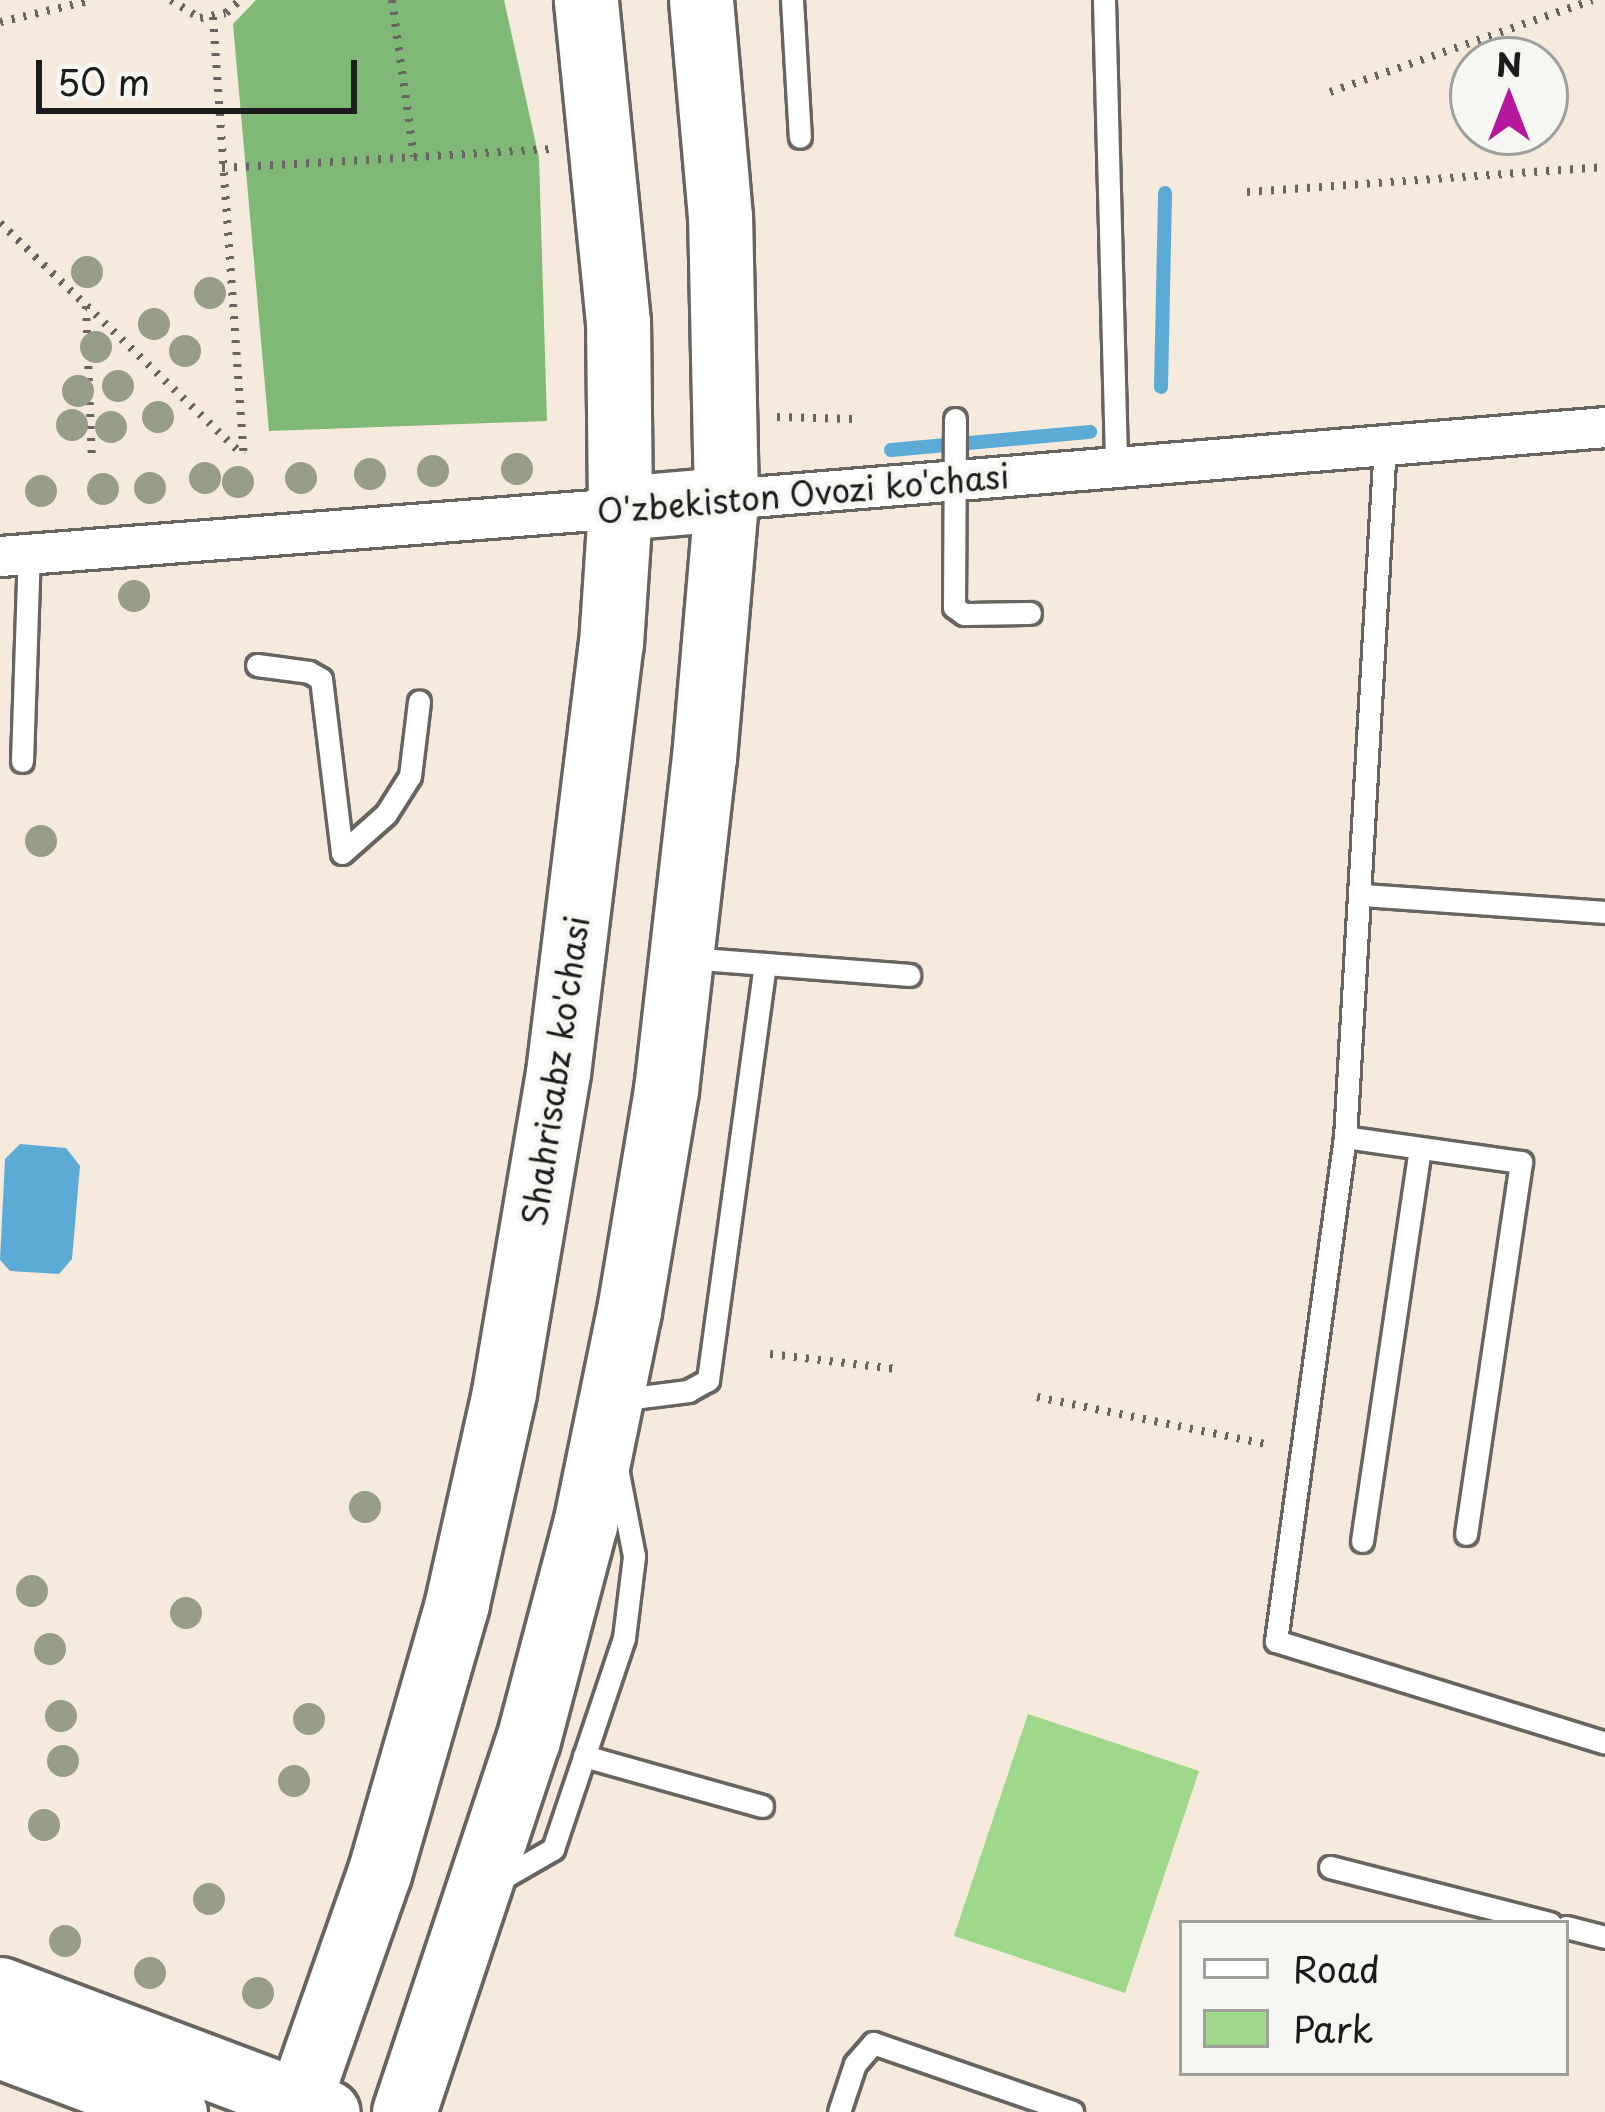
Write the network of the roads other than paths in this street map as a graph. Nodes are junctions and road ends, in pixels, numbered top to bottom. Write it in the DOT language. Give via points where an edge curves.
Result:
graph roads {
  1 [pos="586,0"];
  2 [pos="701,0"];
  3 [pos="792,0"];
  4 [pos="1104,0"];
  5 [pos="800,137"];
  6 [pos="955,419"];
  7 [pos="1605,427"];
  8 [pos="1385,444"];
  9 [pos="1116,467"];
  10 [pos="954,480"];
  11 [pos="726,499"];
  12 [pos="620,508"];
  13 [pos="14,555"];
  14 [pos="1030,613"];
  15 [pos="257,665"];
  16 [pos="419,702"];
  17 [pos="22,761"];
  18 [pos="1363,895"];
  19 [pos="1605,913"];
  20 [pos="682,957"];
  21 [pos="765,964"];
  22 [pos="908,975"];
  23 [pos="1345,1137"];
  24 [pos="1420,1148"];
  25 [pos="609,1410"];
  26 [pos="1466,1534"];
  27 [pos="1362,1541"];
  28 [pos="1605,1743"];
  29 [pos="584,1756"];
  30 [pos="762,1806"];
  31 [pos="1330,1867"];
  32 [pos="481,1892"];
  33 [pos="1538,1920"];
  34 [pos="1569,1928"];
  35 [pos="1605,1937"];
  36 [pos="0,1989"];
  37 [pos="0,2046"];
  38 [pos="307,2108"];
  39 [pos="175,2112"];
  40 [pos="404,2112"];
  41 [pos="839,2112"];
  42 [pos="1072,2112"];
  1 -- 12 [label="main road, Shahrisabz ko'chasi" via="618,322"];
  2 -- 11 [label="main road" via="720,217"];
  3 -- 5 [label="lane"];
  4 -- 9 [label="lane"];
  6 -- 10 [label="lane"];
  7 -- 8 [label="street, O'zbekiston Ovozi ko'chasi"];
  8 -- 9 [label="street, O'zbekiston Ovozi ko'chasi"];
  8 -- 18 [label="lane"];
  9 -- 10 [label="street, O'zbekiston Ovozi ko'chasi"];
  10 -- 11 [label="street, O'zbekiston Ovozi ko'chasi"];
  10 -- 14 [label="lane" via="954,607 964,614"];
  11 -- 12 [label="main road, O'zbekiston Ovozi ko'chasi"];
  11 -- 20 [label="main road"];
  12 -- 13 [label="street, O'zbekiston Ovozi ko'chasi"];
  12 -- 38 [label="main road, Shahrisabz ko'chasi" via="558,1073 490,1462 430,1708"];
  13 -- 17 [label="lane"];
  15 -- 16 [label="lane" via="321,679 342,854 386,814 410,776"];
  18 -- 19 [label="lane"];
  18 -- 23 [label="lane"];
  20 -- 21 [label="lane"];
  20 -- 25 [label="main road"];
  21 -- 22 [label="lane"];
  21 -- 25 [label="lane" via="708,1380"];
  23 -- 24 [label="lane"];
  23 -- 28 [label="lane" via="1276,1641"];
  24 -- 26 [label="lane" via="1521,1162"];
  24 -- 27 [label="lane"];
  25 -- 29 [label="lane" via="634,1556 624,1638"];
  25 -- 32 [label="main road" via="528,1740"];
  29 -- 30 [label="lane"];
  29 -- 32 [label="lane" via="553,1849"];
  31 -- 33 [label="lane"];
  32 -- 40 [label="main road"];
  34 -- 35 [label="lane"];
  36 -- 38 [label="main road"];
  37 -- 39 [label="main road"];
  41 -- 42 [label="lane" via="855,2064 873,2043"];
}
